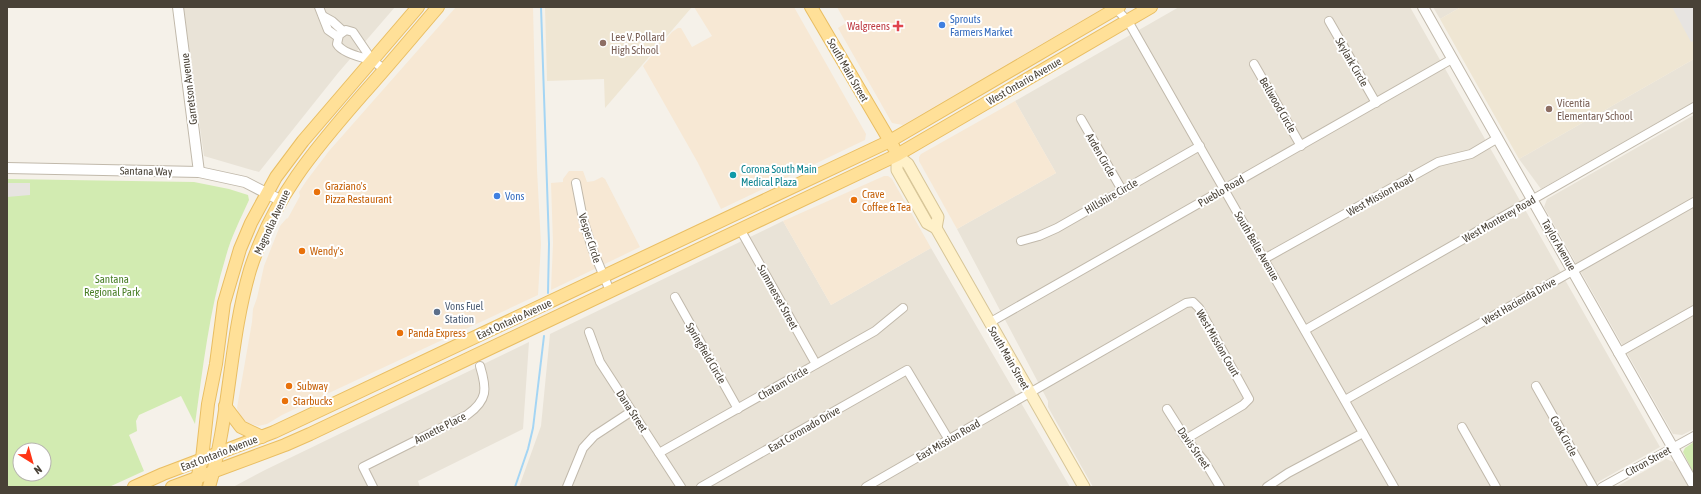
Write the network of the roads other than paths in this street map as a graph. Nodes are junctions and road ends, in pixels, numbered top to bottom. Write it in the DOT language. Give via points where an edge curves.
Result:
graph roads {
  1 [pos="178,7"];
  2 [pos="319,7"];
  3 [pos="418,7"];
  4 [pos="438,7"];
  5 [pos="811,7"];
  6 [pos="1151,7"];
  7 [pos="1423,7"];
  8 [pos="1118,8"];
  9 [pos="1128,21"];
  10 [pos="1329,21"];
  11 [pos="340,34"];
  12 [pos="1452,58"];
  13 [pos="372,60"];
  14 [pos="1254,64"];
  15 [pos="385,70"];
  16 [pos="1376,103"];
  17 [pos="1694,108"];
  18 [pos="1081,119"];
  19 [pos="1498,138"];
  20 [pos="890,141"];
  21 [pos="1200,146"];
  22 [pos="1301,146"];
  23 [pos="897,155"];
  24 [pos="7,168"];
  25 [pos="199,172"];
  26 [pos="810,180"];
  27 [pos="576,183"];
  28 [pos="1224,189"];
  29 [pos="1122,190"];
  30 [pos="267,193"];
  31 [pos="280,200"];
  32 [pos="1533,200"];
  33 [pos="1694,202"];
  34 [pos="740,229"];
  35 [pos="1020,241"];
  36 [pos="1264,259"];
  37 [pos="1574,270"];
  38 [pos="604,277"];
  39 [pos="610,291"];
  40 [pos="674,297"];
  41 [pos="903,308"];
  42 [pos="1694,310"];
  43 [pos="990,323"];
  44 [pos="1305,330"];
  45 [pos="589,332"];
  46 [pos="1618,353"];
  47 [pos="816,364"];
  48 [pos="480,366"];
  49 [pos="1536,386"];
  50 [pos="1030,394"];
  51 [pos="1344,400"];
  52 [pos="225,406"];
  53 [pos="738,409"];
  54 [pos="1167,409"];
  55 [pos="632,411"];
  56 [pos="1462,427"];
  57 [pos="1363,432"];
  58 [pos="1694,436"];
  59 [pos="262,437"];
  60 [pos="1186,439"];
  61 [pos="949,440"];
  62 [pos="1673,448"];
  63 [pos="659,453"];
  64 [pos="217,454"];
  65 [pos="202,459"];
  66 [pos="214,470"];
  67 [pos="197,482"];
  68 [pos="1694,485"];
  69 [pos="134,487"];
  70 [pos="172,487"];
  71 [pos="209,487"];
  72 [pos="373,487"];
  73 [pos="567,487"];
  74 [pos="681,487"];
  75 [pos="701,487"];
  76 [pos="866,487"];
  77 [pos="1084,487"];
  78 [pos="1220,487"];
  79 [pos="1267,487"];
  80 [pos="1394,487"];
  81 [pos="1496,487"];
  82 [pos="1593,487"];
  83 [pos="1602,487"];
  1 -- 25 [label="street, Garretson Avenue"];
  2 -- 11 [label="street" via="323,16 332,21"];
  3 -- 13 [label="main road, Magnolia Avenue"];
  4 -- 15 [label="main road, Magnolia Avenue"];
  5 -- 20 [label="main road, South Main Street"];
  6 -- 9 [label="main road, West Ontario Avenue"];
  7 -- 12 [label="street, Taylor Avenue"];
  8 -- 9 [label="street, South Belle Avenue"];
  8 -- 20 [label="main road, West Ontario Avenue"];
  9 -- 21 [label="street, South Belle Avenue"];
  9 -- 23 [label="main road, West Ontario Avenue"];
  10 -- 16 [label="street, Skylark Circle"];
  11 -- 13 [label="street" via="350,30 355,34"];
  11 -- 13 [label="street" via="337,44 342,49 358,58"];
  12 -- 16 [label="street, Pueblo Road"];
  12 -- 19 [label="street, Taylor Avenue"];
  13 -- 15 [label="street"];
  13 -- 30 [label="main road, Magnolia Avenue" via="303,141"];
  14 -- 22 [label="street, Bellwood Circle"];
  15 -- 31 [label="main road, Magnolia Avenue" via="298,172"];
  16 -- 22 [label="street, Pueblo Road"];
  17 -- 32 [label="street, West Monterey Road"];
  18 -- 29 [label="street, Arden Circle"];
  19 -- 32 [label="street, Taylor Avenue"];
  19 -- 36 [label="street, West Mission Road" via="1471,154 1438,162"];
  20 -- 23 [label="main road, South Main Street"];
  20 -- 26 [label="main road, East Ontario Avenue"];
  21 -- 28 [label="street, South Belle Avenue"];
  21 -- 29 [label="street, Hillshire Circle"];
  22 -- 28 [label="street, Pueblo Road"];
  23 -- 34 [label="main road, East Ontario Avenue"];
  23 -- 43 [label="main road, South Main Street" via="908,164 938,217 936,228"];
  24 -- 25 [label="street, Santana Way"];
  25 -- 30 [label="street, Santana Way" via="245,182"];
  26 -- 34 [label="main road" via="788,197 743,218 738,224"];
  26 -- 38 [label="main road, East Ontario Avenue"];
  27 -- 38 [label="street, Vesper Circle" via="582,219"];
  28 -- 36 [label="street, South Belle Avenue"];
  28 -- 43 [label="street, Pueblo Road"];
  29 -- 35 [label="street, Hillshire Circle" via="1057,228"];
  30 -- 31 [label="street, Santana Way"];
  30 -- 65 [label="main road, Magnolia Avenue" via="240,249 224,303"];
  31 -- 52 [label="main road, Magnolia Avenue" via="250,270"];
  32 -- 37 [label="street, Taylor Avenue"];
  32 -- 44 [label="street, West Monterey Road"];
  33 -- 37 [label="street, West Hacienda Drive"];
  34 -- 39 [label="main road, East Ontario Avenue"];
  34 -- 47 [label="street, Summerset Street"];
  36 -- 44 [label="street, South Belle Avenue"];
  37 -- 46 [label="street, Taylor Avenue"];
  37 -- 51 [label="street, West Hacienda Drive"];
  38 -- 39 [label="street, Vesper Circle"];
  38 -- 59 [label="main road, East Ontario Avenue"];
  39 -- 66 [label="main road, East Ontario Avenue" via="285,445"];
  40 -- 53 [label="street, Springfield Circle"];
  41 -- 47 [label="street, Chatam Circle" via="875,331"];
  42 -- 46 [label="street"];
  43 -- 50 [label="main road, South Main Street"];
  44 -- 51 [label="street, South Belle Avenue"];
  45 -- 55 [label="street, Dana Street" via="600,362"];
  46 -- 62 [label="street, Taylor Avenue"];
  47 -- 53 [label="street, Chatam Circle"];
  48 -- 72 [label="street, Annette Place" via="486,392 476,409 363,467"];
  49 -- 82 [label="street, Cook Circle"];
  50 -- 60 [label="street, West Mission Court" via="1193,302 1199,308 1249,399"];
  50 -- 61 [label="street, East Mission Road"];
  50 -- 77 [label="main road, South Main Street"];
  51 -- 57 [label="street, South Belle Avenue"];
  52 -- 59 [label="main road" via="240,427"];
  52 -- 64 [label="main road, Magnolia Avenue"];
  53 -- 63 [label="street, Chatam Circle"];
  54 -- 60 [label="street, Davis Street"];
  55 -- 63 [label="street, Dana Street"];
  55 -- 73 [label="street" via="594,436 583,448"];
  56 -- 81 [label="street"];
  57 -- 79 [label="street"];
  57 -- 80 [label="street, South Belle Avenue"];
  58 -- 62 [label="street, Citron Street"];
  59 -- 64 [label="main road, East Ontario Avenue"];
  60 -- 78 [label="street, Davis Street" via="1205,462"];
  61 -- 75 [label="street, East Coronado Drive" via="907,370"];
  61 -- 76 [label="street, East Mission Road"];
  62 -- 68 [label="street, Taylor Avenue"];
  62 -- 83 [label="street, Citron Street"];
  63 -- 74 [label="street, Dana Street"];
  64 -- 65 [label="main road, East Ontario Avenue"];
  64 -- 66 [label="main road, Magnolia Avenue"];
  65 -- 67 [label="main road, Magnolia Avenue"];
  65 -- 69 [label="main road, East Ontario Avenue"];
  66 -- 67 [label="main road, East Ontario Avenue"];
  66 -- 71 [label="main road, Magnolia Avenue"];
  67 -- 70 [label="main road, East Ontario Avenue"];
}
